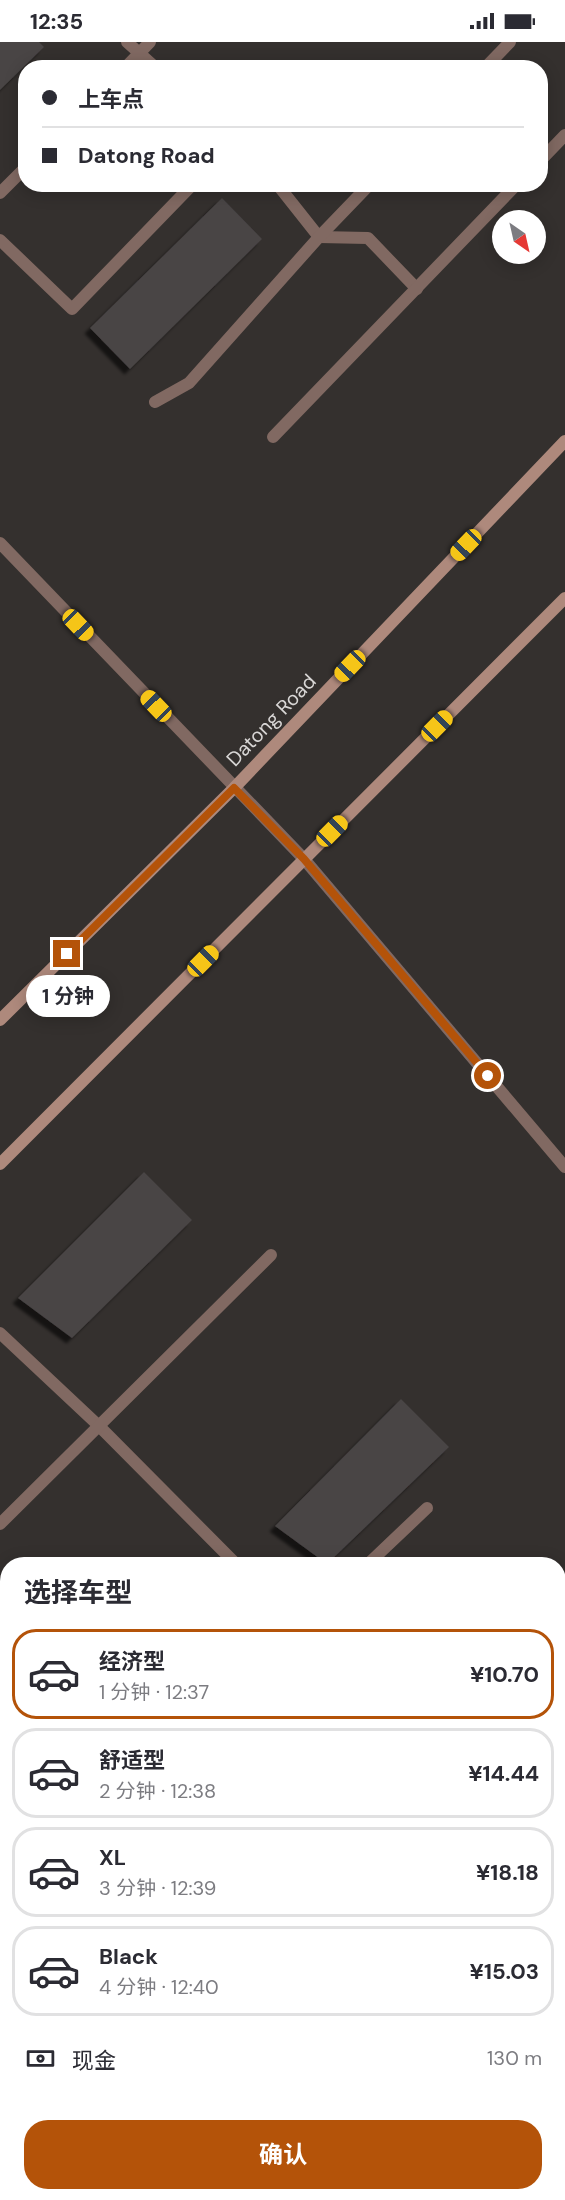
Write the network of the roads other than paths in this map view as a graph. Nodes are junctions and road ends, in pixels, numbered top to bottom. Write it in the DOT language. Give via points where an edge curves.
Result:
graph roads {
  1 [pos="127,42"];
  2 [pos="150,42"];
  3 [pos="510,42"];
  4 [pos="139,53"];
  5 [pos="132,60"];
  6 [pos="147,60"];
  7 [pos="493,60"];
  8 [pos="565,135"];
  9 [pos="548,153"];
  10 [pos="18,175"];
  11 [pos="185,192"];
  12 [pos="283,192"];
  13 [pos="362,192"];
  14 [pos="509,192"];
  15 [pos="0,193"];
  16 [pos="319,237"];
  17 [pos="0,240"];
  18 [pos="417,289"];
  19 [pos="155,402"];
  20 [pos="273,437"];
  21 [pos="565,441"];
  22 [pos="0,543"];
  23 [pos="565,598"];
  24 [pos="234,788"];
  25 [pos="304,859"];
  26 [pos="0,1020"];
  27 [pos="0,1164"];
  28 [pos="565,1167"];
  29 [pos="271,1255"];
  30 [pos="0,1333"];
  31 [pos="99,1426"];
  32 [pos="427,1508"];
  33 [pos="0,1524"];
  34 [pos="229,1557"];
  35 [pos="376,1557"];
  1 -- 4 [label="street"];
  2 -- 4 [label="street"];
  3 -- 7 [label="street"];
  4 -- 5 [label="street"];
  4 -- 6 [label="street"];
  8 -- 9 [label="street"];
  10 -- 15 [label="street"];
  11 -- 17 [label="street" via="72,309"];
  12 -- 16 [label="street"];
  13 -- 16 [label="street"];
  14 -- 18 [label="street"];
  16 -- 18 [label="street" via="368,238"];
  16 -- 19 [label="street" via="189,383"];
  18 -- 20 [label="street"];
  21 -- 24 [label="street, Datong Road"];
  22 -- 24 [label="street"];
  23 -- 25 [label="street"];
  24 -- 25 [label="street"];
  24 -- 26 [label="street, Datong Road"];
  25 -- 27 [label="street"];
  25 -- 28 [label="street"];
  29 -- 31 [label="street"];
  30 -- 31 [label="street"];
  31 -- 33 [label="street"];
  31 -- 34 [label="street"];
  32 -- 35 [label="street"];
}
